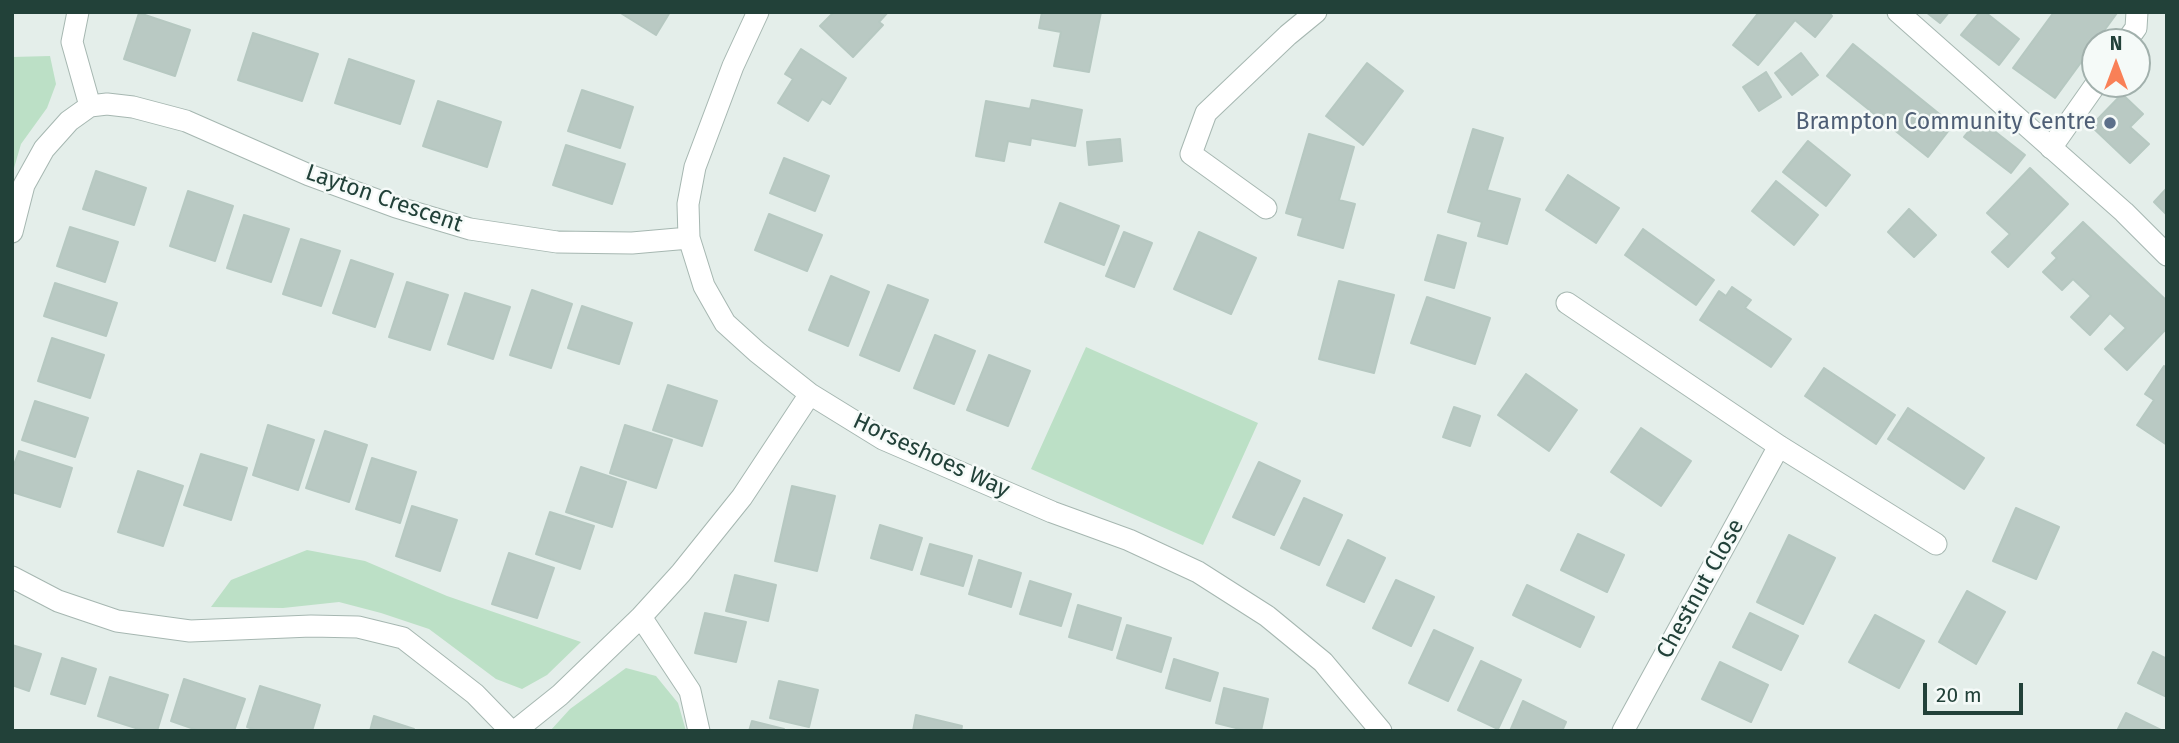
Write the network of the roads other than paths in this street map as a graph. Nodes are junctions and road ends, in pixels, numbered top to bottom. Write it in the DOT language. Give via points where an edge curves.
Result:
graph roads {
  1 [pos="78,12"];
  2 [pos="758,12"];
  3 [pos="1316,12"];
  4 [pos="1898,12"];
  5 [pos="2086,98"];
  6 [pos="90,106"];
  7 [pos="2051,148"];
  8 [pos="1266,208"];
  9 [pos="12,232"];
  10 [pos="689,238"];
  11 [pos="2167,255"];
  12 [pos="1567,303"];
  13 [pos="810,394"];
  14 [pos="1779,446"];
  15 [pos="1937,544"];
  16 [pos="12,577"];
  17 [pos="641,617"];
  18 [pos="513,731"];
  19 [pos="699,731"];
  20 [pos="1381,731"];
  21 [pos="1623,731"];
  1 -- 6 [label="street" via="72,42"];
  2 -- 10 [label="street, Horseshoes Way" via="695,167 688,204"];
  3 -- 8 [label="street" via="1206,113 1191,153"];
  4 -- 7 [label="street"];
  5 -- 7 [label="street"];
  6 -- 9 [label="street" via="44,149 24,185"];
  6 -- 10 [label="street, Layton Crescent" via="133,107 186,121 321,179 470,229 557,242"];
  7 -- 11 [label="street"];
  10 -- 13 [label="street, Horseshoes Way" via="704,286 725,323"];
  12 -- 14 [label="street"];
  13 -- 17 [label="street" via="742,497"];
  13 -- 20 [label="street, Horseshoes Way" via="883,439 1198,572 1267,616 1323,662"];
  14 -- 15 [label="street"];
  14 -- 21 [label="street, Chestnut Close"];
  16 -- 18 [label="street" via="58,601 117,621 190,631 358,627 403,638 475,694"];
  17 -- 18 [label="street" via="560,695"];
  17 -- 19 [label="street" via="690,691"];
}
